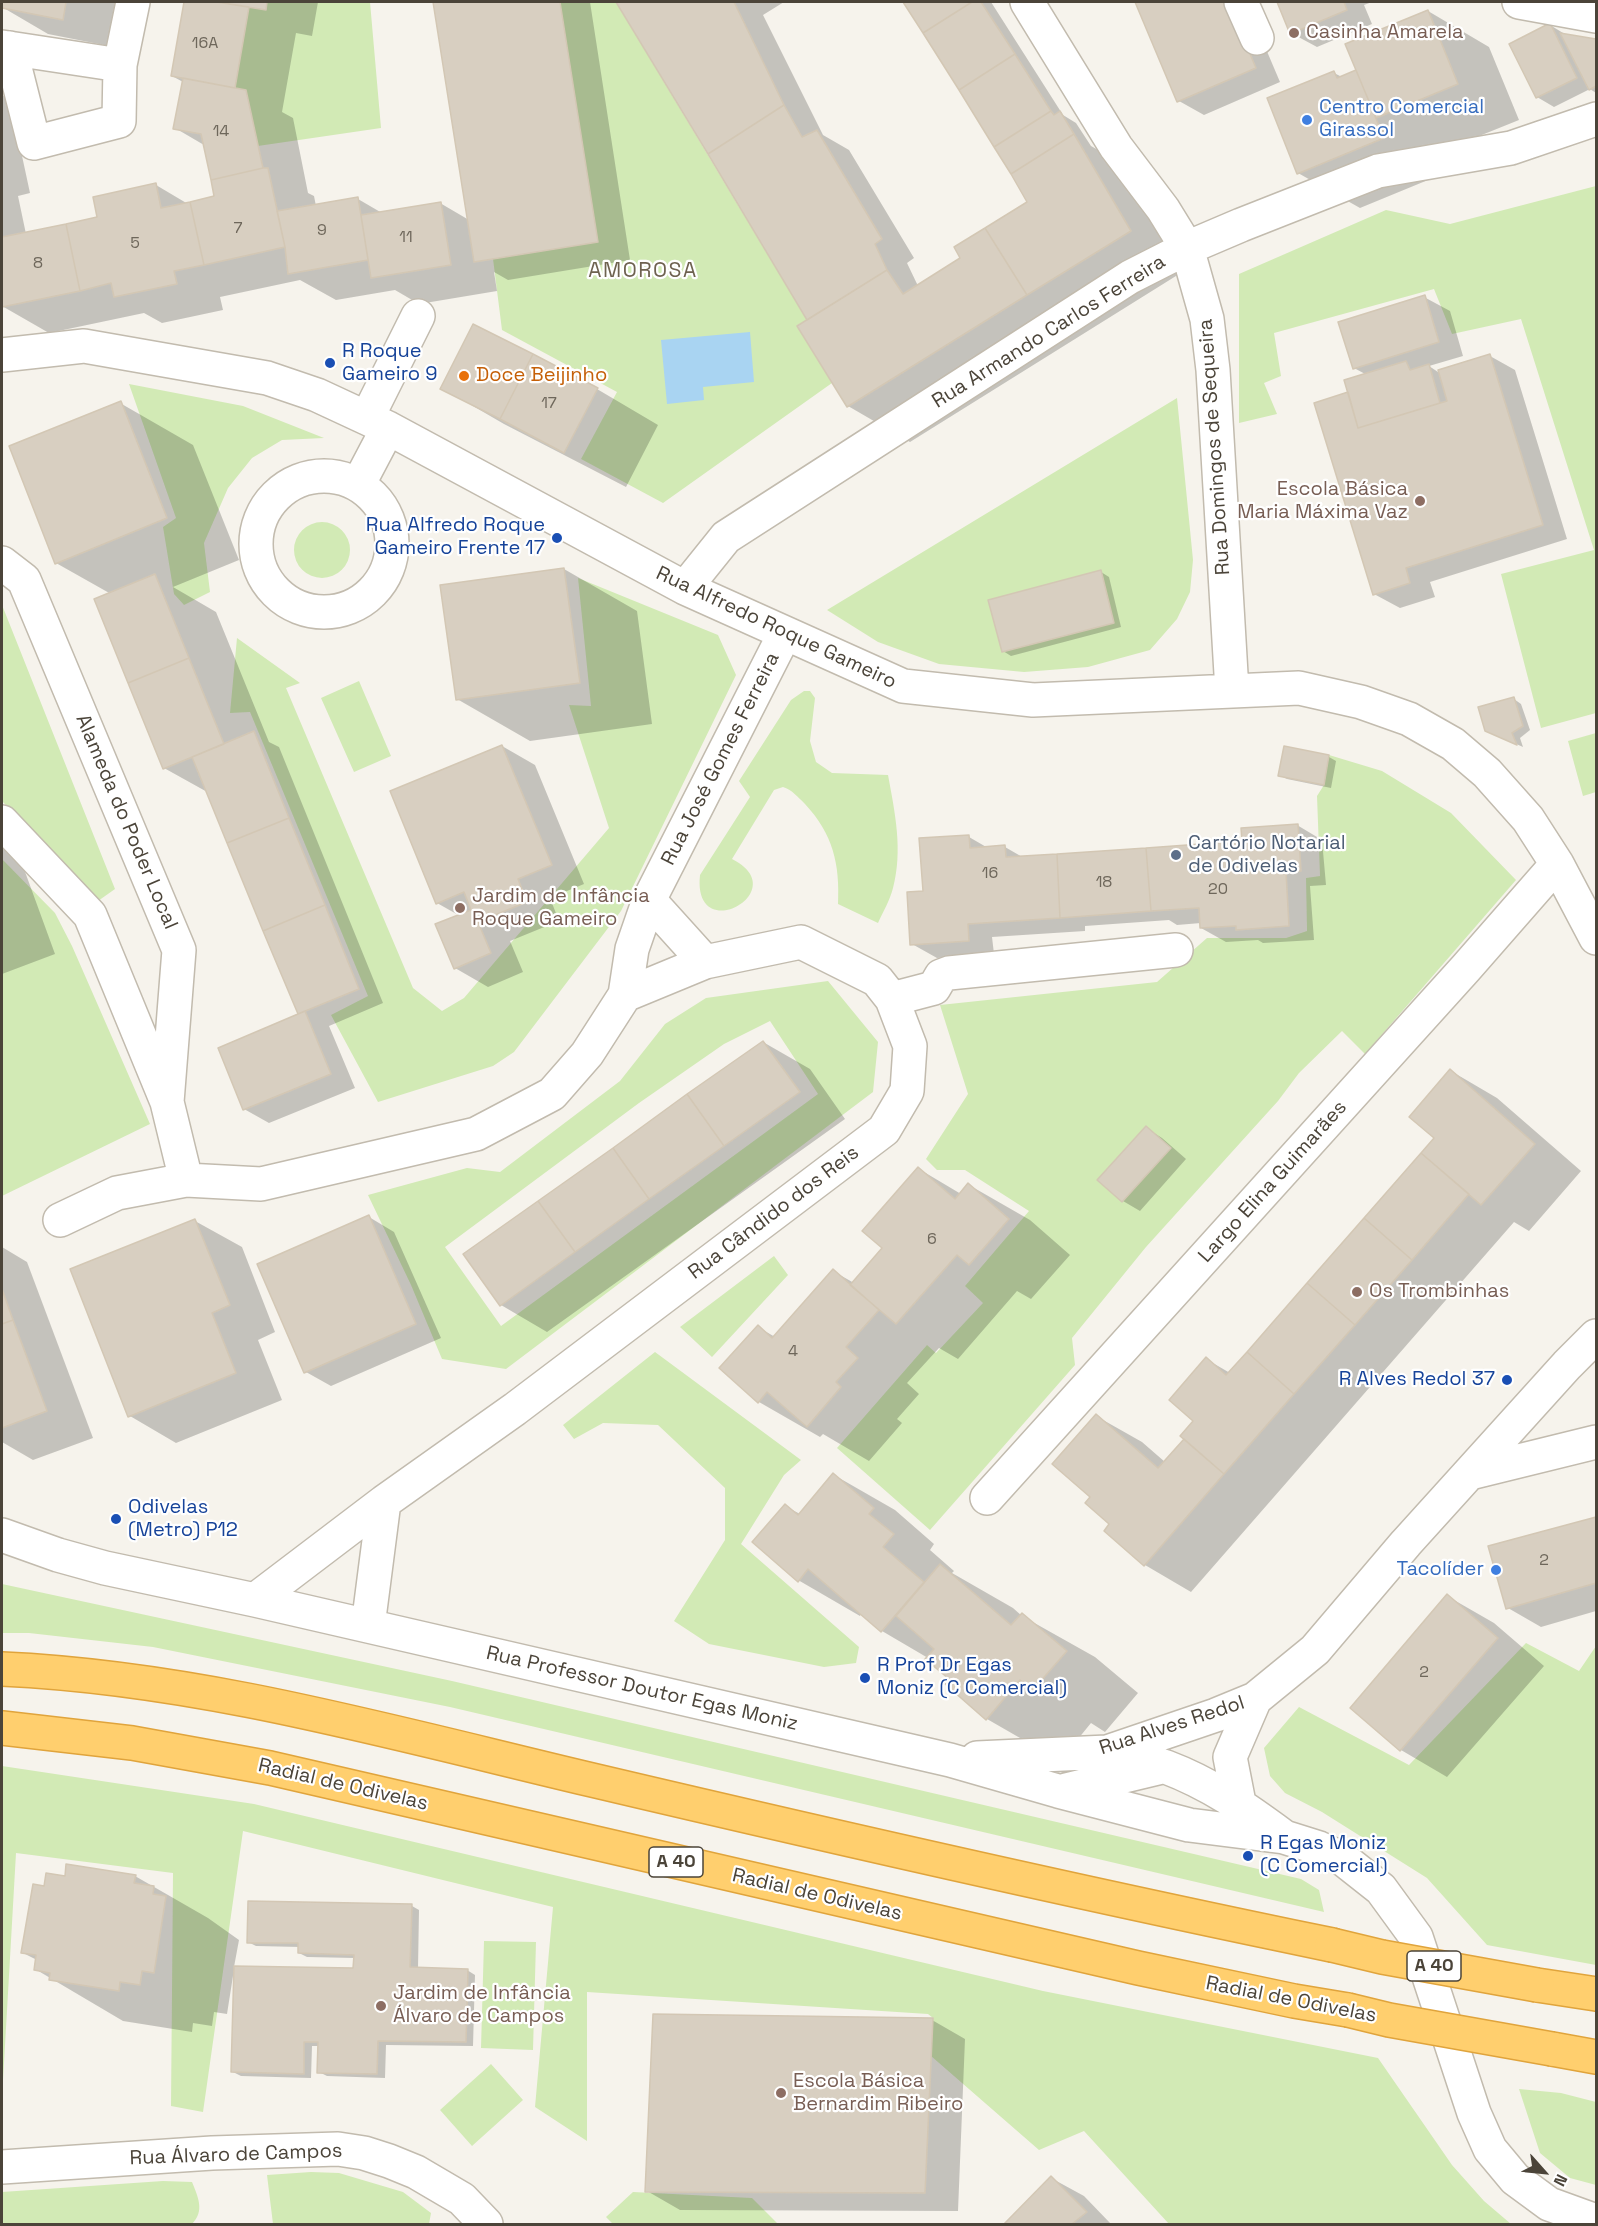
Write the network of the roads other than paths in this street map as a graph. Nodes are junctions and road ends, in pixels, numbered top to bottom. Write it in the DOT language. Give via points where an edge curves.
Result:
graph roads {
  1 [pos="133,2"];
  2 [pos="1027,2"];
  3 [pos="1240,2"];
  4 [pos="1519,2"];
  5 [pos="1596,16"];
  6 [pos="1257,38"];
  7 [pos="6,48"];
  8 [pos="120,65"];
  9 [pos="1596,119"];
  10 [pos="1187,248"];
  11 [pos="418,316"];
  12 [pos="2,355"];
  13 [pos="377,423"];
  14 [pos="358,485"];
  15 [pos="2,563"];
  16 [pos="685,588"];
  17 [pos="784,634"];
  18 [pos="1232,691"];
  19 [pos="2,822"];
  20 [pos="1557,864"];
  21 [pos="649,900"];
  22 [pos="1596,938"];
  23 [pos="1176,950"];
  24 [pos="705,962"];
  25 [pos="625,995"];
  26 [pos="892,999"];
  27 [pos="166,1102"];
  28 [pos="186,1180"];
  29 [pos="60,1220"];
  30 [pos="1596,1336"];
  31 [pos="1596,1442"];
  32 [pos="1470,1473"];
  33 [pos="987,1498"];
  34 [pos="384,1502"];
  35 [pos="2,1535"];
  36 [pos="255,1600"];
  37 [pos="368,1626"];
  38 [pos="2,1669"];
  39 [pos="1255,1699"];
  40 [pos="1216,1715"];
  41 [pos="2,1728"];
  42 [pos="1107,1752"];
  43 [pos="950,1760"];
  44 [pos="1165,1766"];
  45 [pos="1058,1791"];
  46 [pos="1239,1803"];
  47 [pos="1189,1825"];
  48 [pos="1284,1837"];
  49 [pos="1596,1994"];
  50 [pos="1596,2057"];
  51 [pos="2,2167"];
  52 [pos="1596,2222"];
  53 [pos="486,2224"];
  1 -- 8 [label="street"];
  2 -- 10 [label="street, Rua Domingos de Sequeira" via="1116,147"];
  3 -- 6 [label="street"];
  4 -- 5 [label="street"];
  7 -- 8 [label="street"];
  7 -- 8 [label="street" via="34,143 119,121"];
  9 -- 10 [label="street, Rua Armando Carlos Ferreira" via="1511,148 1378,171"];
  10 -- 16 [label="street, Rua Armando Carlos Ferreira" via="1130,277 767,508 726,537"];
  10 -- 18 [label="street, Rua Domingos de Sequeira" via="1208,319"];
  11 -- 13 [label="street"];
  12 -- 13 [label="street, Rua Alfredo Roque Gameiro" via="84,346 267,378 317,395"];
  13 -- 14 [label="street"];
  13 -- 16 [label="street, Rua Alfredo Roque Gameiro"];
  14 -- 14 [label="street" via="320,476 300,480 268,504 259,522 259,565 268,585 284,600 304,610 348,608 381,581 390,561 392,539 387,518 375,499"];
  15 -- 27 [label="street, Alameda do Poder Local" via="24,580 179,950"];
  16 -- 17 [label="street, Rua Alfredo Roque Gameiro"];
  17 -- 18 [label="street, Rua Alfredo Roque Gameiro" via="903,686 1033,700"];
  17 -- 21 [label="street, Rua José Gomes Ferreira"];
  18 -- 20 [label="street, Rua Alfredo Roque Gameiro" via="1299,688 1360,702 1409,719 1454,744 1486,773 1528,819"];
  19 -- 27 [label="street, Alameda do Poder Local" via="90,915"];
  20 -- 22 [label="street, Rua Alfredo Roque Gameiro"];
  20 -- 33 [label="street, Largo Elina Guimarães"];
  21 -- 24 [label="street"];
  21 -- 25 [label="street, Rua José Gomes Ferreira" via="632,949"];
  23 -- 26 [label="street" via="948,973 941,976 934,988"];
  24 -- 25 [label="street, Rua Cândido dos Reis"];
  24 -- 26 [label="street, Rua Cândido dos Reis" via="801,942 877,981"];
  25 -- 28 [label="street, Rua José Gomes Ferreira" via="587,1054 552,1094 476,1134 261,1184"];
  26 -- 34 [label="street, Rua Cândido dos Reis" via="910,1046 908,1080 907,1091 884,1130 515,1409"];
  27 -- 28 [label="street, Alameda do Poder Local"];
  28 -- 29 [label="street, Rua José Gomes Ferreira" via="117,1193"];
  30 -- 32 [label="street, Rua Alves Redol"];
  31 -- 32 [label="street"];
  32 -- 39 [label="street, Rua Alves Redol" via="1315,1650"];
  34 -- 36 [label="street, Rua Cândido dos Reis"];
  34 -- 37 [label="street"];
  35 -- 36 [label="street, Rua Professor Doutor Egas Moniz" via="105,1568"];
  36 -- 37 [label="street, Rua Professor Doutor Egas Moniz"];
  37 -- 43 [label="street, Rua Professor Doutor Egas Moniz"];
  38 -- 49 [label="highway, A 40, bridge" via="168,1686 314,1714 839,1839 1382,1957"];
  39 -- 40 [label="street, Rua Alves Redol"];
  39 -- 46 [label="street" via="1230,1757"];
  40 -- 42 [label="street, Rua Alves Redol"];
  40 -- 44 [label="street"];
  41 -- 50 [label="highway, Radial de Odivelas / A 40, bridge" via="132,1743 270,1768 1104,1960 1389,2020"];
  42 -- 43 [label="street, Rua Alves Redol"];
  42 -- 44 [label="street"];
  43 -- 45 [label="street, Rua Professor Doutor Egas Moniz"];
  44 -- 45 [label="street"];
  44 -- 46 [label="street"];
  44 -- 47 [label="street" via="1167,1796"];
  45 -- 47 [label="street, Rua Professor Doutor Egas Moniz"];
  46 -- 48 [label="street"];
  47 -- 48 [label="street, Rua Professor Doutor Egas Moniz"];
  48 -- 52 [label="street" via="1343,1859 1381,1889 1416,1937 1474,2113 1490,2149 1515,2179 1549,2204"];
  51 -- 53 [label="street, Rua Álvaro de Campos" via="338,2149 364,2153 416,2172 462,2199"];
}
